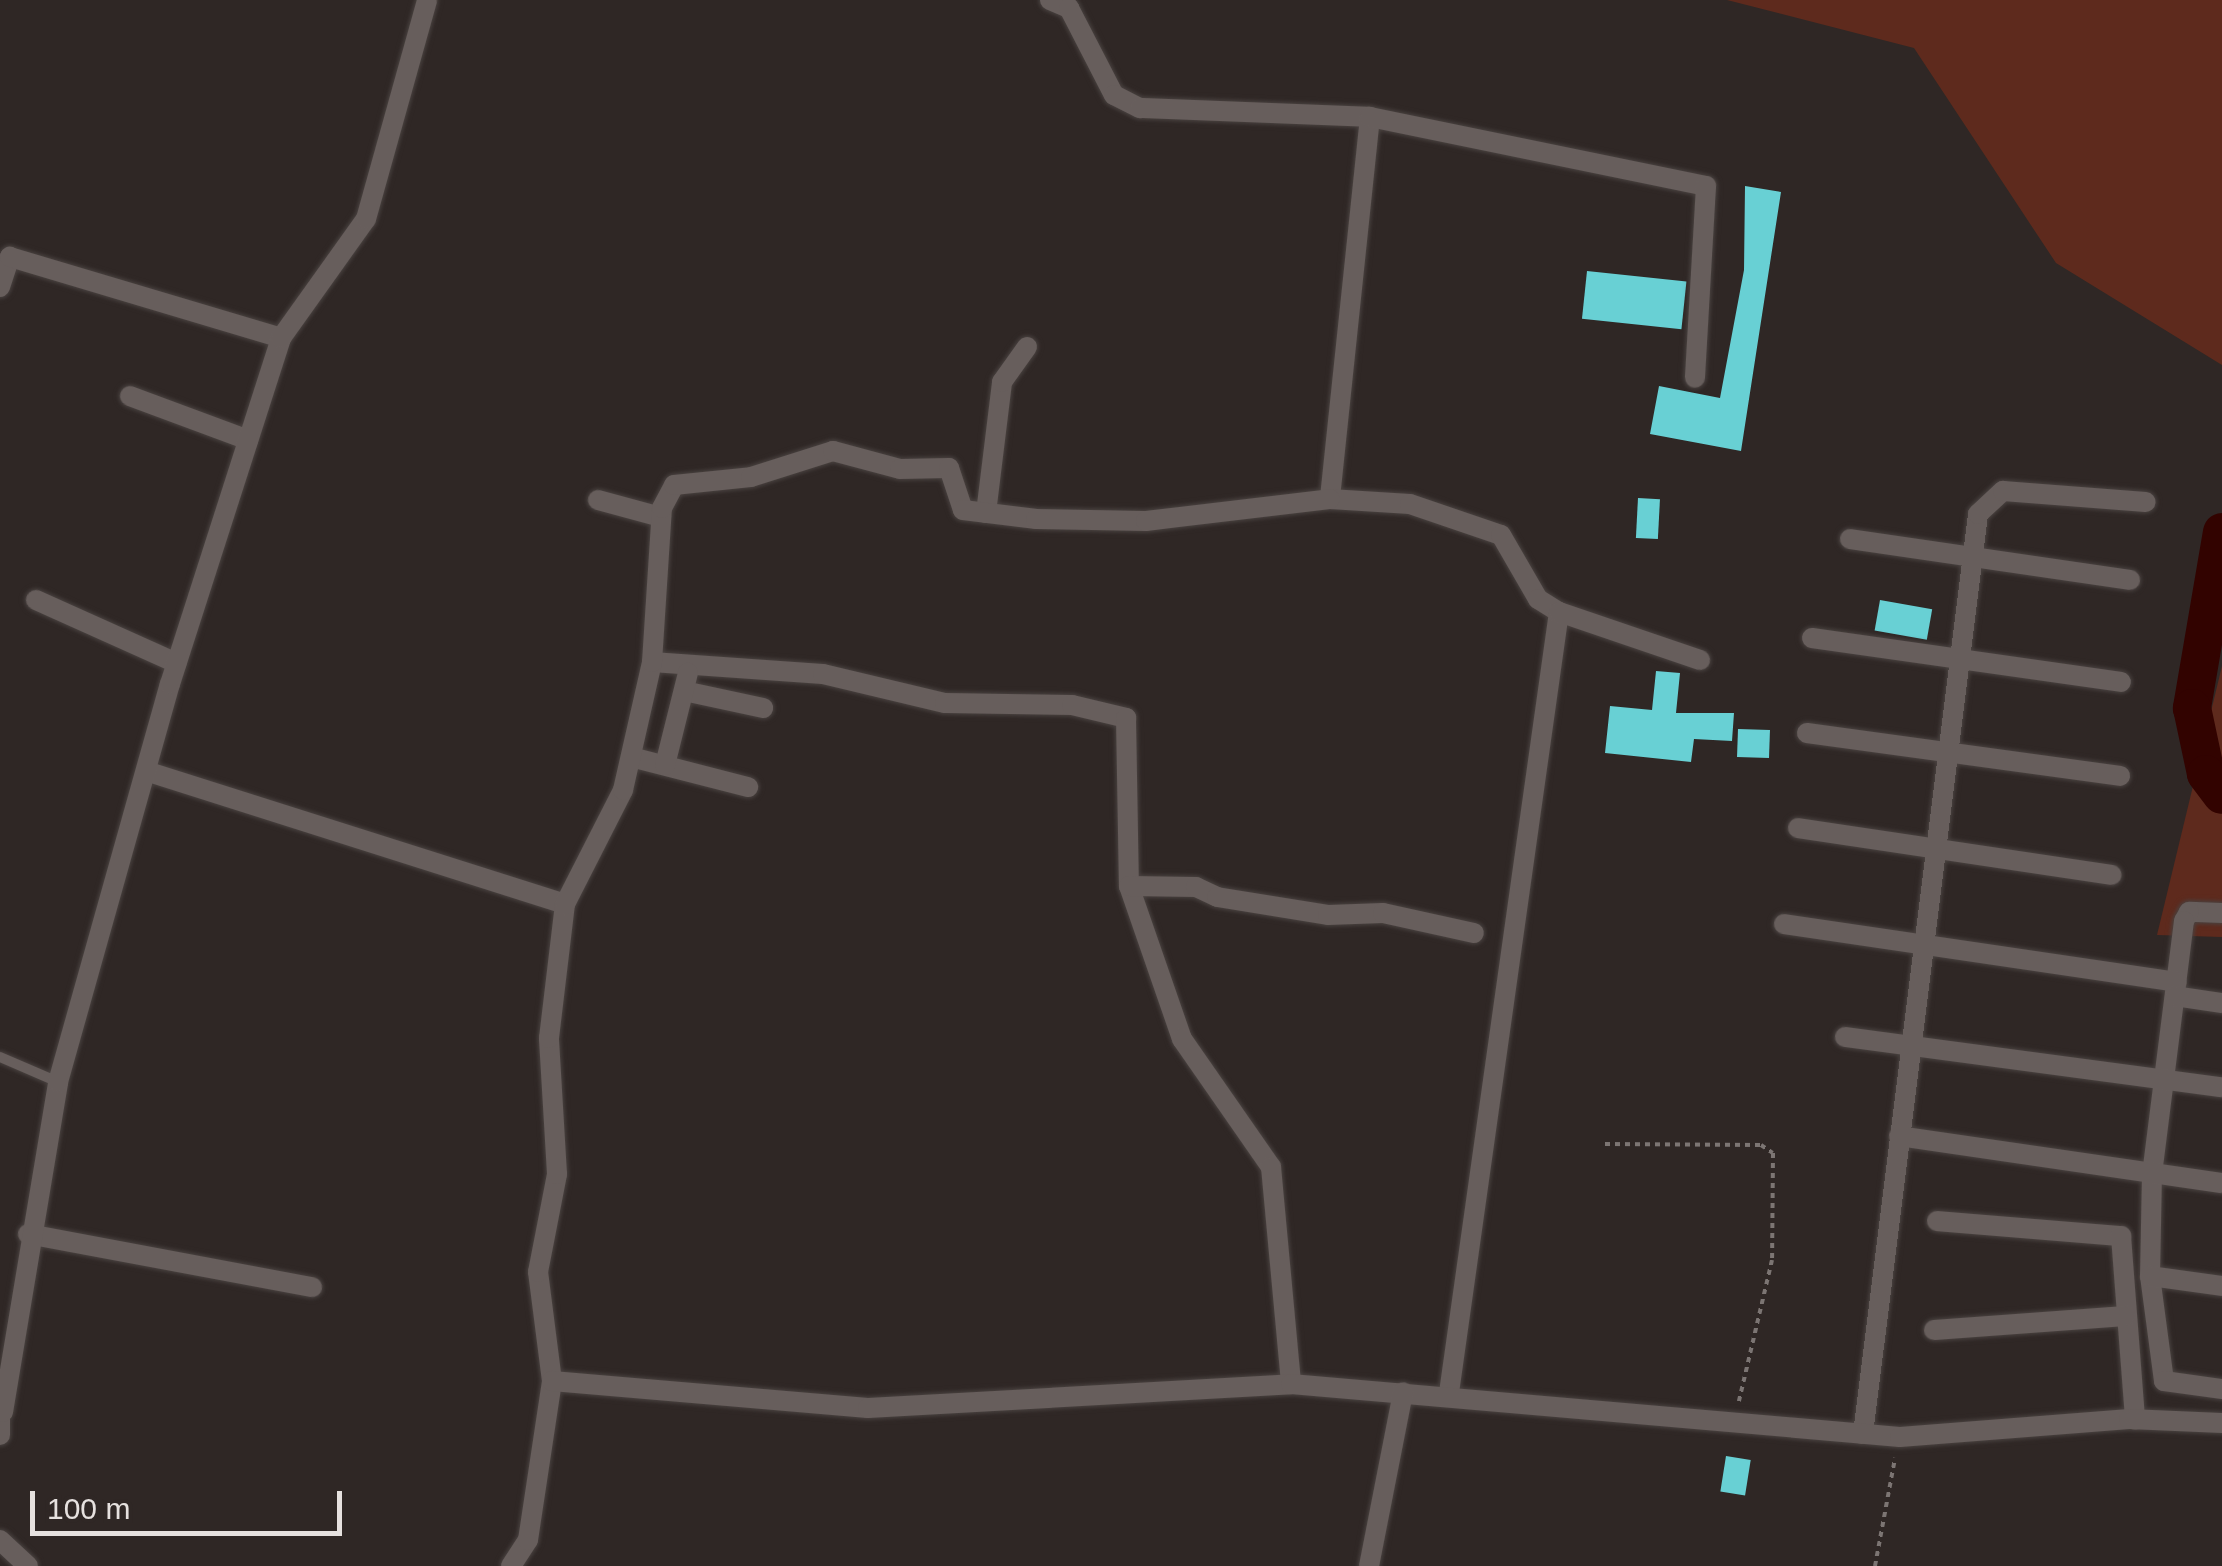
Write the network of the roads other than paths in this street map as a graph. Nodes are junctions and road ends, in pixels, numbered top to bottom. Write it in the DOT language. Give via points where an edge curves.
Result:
graph roads {
  1 [pos="428,0"];
  2 [pos="1050,0"];
  3 [pos="1370,118"];
  4 [pos="5,256"];
  5 [pos="0,287"];
  6 [pos="281,338"];
  7 [pos="1027,346"];
  8 [pos="1695,378"];
  9 [pos="130,396"];
  10 [pos="248,440"];
  11 [pos="1330,499"];
  12 [pos="598,500"];
  13 [pos="2146,502"];
  14 [pos="986,513"];
  15 [pos="662,517"];
  16 [pos="1850,540"];
  17 [pos="1971,563"];
  18 [pos="2130,580"];
  19 [pos="36,600"];
  20 [pos="1558,612"];
  21 [pos="1812,638"];
  22 [pos="1958,659"];
  23 [pos="1700,660"];
  24 [pos="652,662"];
  25 [pos="176,664"];
  26 [pos="2121,682"];
  27 [pos="763,708"];
  28 [pos="1807,733"];
  29 [pos="1946,753"];
  30 [pos="631,756"];
  31 [pos="664,765"];
  32 [pos="148,772"];
  33 [pos="2120,776"];
  34 [pos="748,787"];
  35 [pos="1798,828"];
  36 [pos="1935,846"];
  37 [pos="2111,875"];
  38 [pos="1129,886"];
  39 [pos="565,904"];
  40 [pos="2222,913"];
  41 [pos="1784,924"];
  42 [pos="1474,933"];
  43 [pos="1920,943"];
  44 [pos="2176,989"];
  45 [pos="2222,1003"];
  46 [pos="1845,1037"];
  47 [pos="1907,1047"];
  48 [pos="0,1057"];
  49 [pos="2164,1078"];
  50 [pos="58,1082"];
  51 [pos="2222,1086"];
  52 [pos="1899,1136"];
  53 [pos="2152,1173"];
  54 [pos="2222,1183"];
  55 [pos="1937,1221"];
  56 [pos="28,1234"];
  57 [pos="2150,1276"];
  58 [pos="2222,1286"];
  59 [pos="312,1287"];
  60 [pos="2125,1316"];
  61 [pos="1934,1330"];
  62 [pos="552,1380"];
  63 [pos="1291,1384"];
  64 [pos="2222,1389"];
  65 [pos="1403,1392"];
  66 [pos="1449,1393"];
  67 [pos="1,1412"];
  68 [pos="2135,1419"];
  69 [pos="2222,1423"];
  70 [pos="1863,1434"];
  71 [pos="0,1436"];
  72 [pos="0,1540"];
  73 [pos="28,1566"];
  74 [pos="511,1566"];
  75 [pos="1369,1566"];
  1 -- 6 [label="street" via="366,220"];
  2 -- 3 [label="street" via="1070,8 1114,94 1140,108 1313,108"];
  3 -- 8 [label="street" via="1706,186"];
  3 -- 11 [label="street"];
  4 -- 5 [label="street"];
  4 -- 6 [label="street"];
  6 -- 10 [label="street"];
  7 -- 14 [label="street" via="1002,382"];
  9 -- 10 [label="street"];
  10 -- 25 [label="street"];
  11 -- 14 [label="street" via="1146,520"];
  11 -- 20 [label="street" via="1410,504 1502,535 1538,599"];
  12 -- 15 [label="street"];
  13 -- 17 [label="street" via="2003,490 1978,514"];
  14 -- 15 [label="street" via="961,508 956,470 888,468 833,451 744,478 684,481"];
  15 -- 24 [label="street"];
  16 -- 17 [label="street"];
  17 -- 18 [label="street"];
  17 -- 22 [label="street"];
  19 -- 25 [label="street"];
  20 -- 23 [label="street"];
  20 -- 66 [label="street"];
  21 -- 22 [label="street"];
  22 -- 26 [label="street"];
  22 -- 29 [label="street"];
  24 -- 30 [label="street"];
  24 -- 38 [label="street" via="823,674 946,703 1072,705 1126,718"];
  25 -- 32 [label="street"];
  27 -- 31 [label="street" via="686,682"];
  28 -- 29 [label="street"];
  29 -- 33 [label="street"];
  29 -- 36 [label="street"];
  30 -- 31 [label="street"];
  30 -- 39 [label="street"];
  31 -- 34 [label="street"];
  32 -- 39 [label="street"];
  32 -- 50 [label="street"];
  35 -- 36 [label="street"];
  36 -- 37 [label="street"];
  36 -- 43 [label="street"];
  38 -- 42 [label="street" via="1196,887 1217,898 1328,915 1383,913"];
  38 -- 63 [label="street" via="1182,1039 1270,1167"];
  39 -- 62 [label="street" via="550,1038 556,1174 538,1272"];
  40 -- 44 [label="street" via="2188,912"];
  41 -- 43 [label="street"];
  43 -- 44 [label="street"];
  43 -- 47 [label="street"];
  44 -- 45 [label="street"];
  44 -- 49 [label="street"];
  46 -- 47 [label="street"];
  47 -- 49 [label="street"];
  47 -- 52 [label="street"];
  48 -- 50 [label="lane"];
  49 -- 51 [label="street"];
  49 -- 53 [label="street"];
  50 -- 56 [label="street"];
  52 -- 53 [label="street"];
  52 -- 70 [label="street"];
  53 -- 54 [label="street"];
  53 -- 57 [label="street"];
  55 -- 60 [label="street" via="2121,1236"];
  56 -- 59 [label="street"];
  56 -- 67 [label="street"];
  57 -- 58 [label="street"];
  57 -- 64 [label="street" via="2164,1381"];
  60 -- 61 [label="street"];
  60 -- 68 [label="street"];
  62 -- 63 [label="street" via="868,1408"];
  62 -- 74 [label="street" via="528,1540"];
  63 -- 65 [label="street"];
  65 -- 66 [label="street"];
  65 -- 75 [label="street"];
  66 -- 70 [label="street"];
  67 -- 71 [label="street"];
  68 -- 69 [label="street"];
  68 -- 70 [label="street" via="1900,1437"];
  72 -- 73 [label="street"];
}
